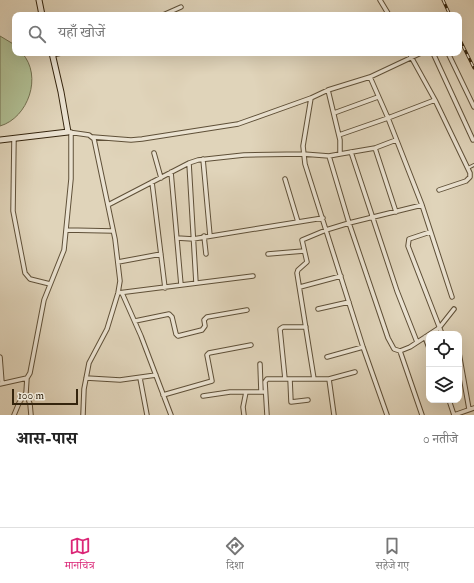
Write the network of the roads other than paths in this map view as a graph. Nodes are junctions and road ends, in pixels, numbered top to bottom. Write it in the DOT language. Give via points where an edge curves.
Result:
graph roads {
  1 [pos="38,0"];
  2 [pos="380,0"];
  3 [pos="181,7"];
  4 [pos="41,12"];
  5 [pos="170,12"];
  6 [pos="387,12"];
  7 [pos="53,56"];
  8 [pos="416,56"];
  9 [pos="434,56"];
  10 [pos="449,56"];
  11 [pos="412,58"];
  12 [pos="370,77"];
  13 [pos="328,90"];
  14 [pos="378,97"];
  15 [pos="311,98"];
  16 [pos="435,100"];
  17 [pos="474,108"];
  18 [pos="334,113"];
  19 [pos="388,118"];
  20 [pos="69,132"];
  21 [pos="339,135"];
  22 [pos="93,137"];
  23 [pos="14,138"];
  24 [pos="0,140"];
  25 [pos="396,140"];
  26 [pos="473,140"];
  27 [pos="375,148"];
  28 [pos="350,152"];
  29 [pos="154,153"];
  30 [pos="303,154"];
  31 [pos="340,154"];
  32 [pos="329,156"];
  33 [pos="203,159"];
  34 [pos="189,163"];
  35 [pos="474,166"];
  36 [pos="468,168"];
  37 [pos="171,172"];
  38 [pos="161,178"];
  39 [pos="285,179"];
  40 [pos="152,182"];
  41 [pos="439,190"];
  42 [pos="108,205"];
  43 [pos="422,205"];
  44 [pos="396,212"];
  45 [pos="372,217"];
  46 [pos="323,218"];
  47 [pos="298,222"];
  48 [pos="350,223"];
  49 [pos="66,230"];
  50 [pos="326,230"];
  51 [pos="113,231"];
  52 [pos="430,232"];
  53 [pos="204,236"];
  54 [pos="210,236"];
  55 [pos="177,238"];
  56 [pos="193,239"];
  57 [pos="304,251"];
  58 [pos="161,254"];
  59 [pos="206,254"];
  60 [pos="268,254"];
  61 [pos="118,262"];
  62 [pos="253,276"];
  63 [pos="341,276"];
  64 [pos="196,283"];
  65 [pos="50,284"];
  66 [pos="181,285"];
  67 [pos="300,287"];
  68 [pos="165,288"];
  69 [pos="120,293"];
  70 [pos="452,297"];
  71 [pos="349,302"];
  72 [pos="318,309"];
  73 [pos="454,309"];
  74 [pos="247,310"];
  75 [pos="135,321"];
  76 [pos="306,326"];
  77 [pos="439,328"];
  78 [pos="440,331"];
  79 [pos="425,337"];
  80 [pos="417,342"];
  81 [pos="251,345"];
  82 [pos="363,347"];
  83 [pos="400,351"];
  84 [pos="326,356"];
  85 [pos="0,357"];
  86 [pos="260,364"];
  87 [pos="462,367"];
  88 [pos="355,372"];
  89 [pos="156,375"];
  90 [pos="27,378"];
  91 [pos="86,378"];
  92 [pos="140,378"];
  93 [pos="286,379"];
  94 [pos="290,379"];
  95 [pos="314,379"];
  96 [pos="329,379"];
  97 [pos="1,383"];
  98 [pos="246,392"];
  99 [pos="263,392"];
  100 [pos="26,393"];
  101 [pos="163,395"];
  102 [pos="203,396"];
  103 [pos="308,400"];
  104 [pos="450,403"];
  105 [pos="474,408"];
  106 [pos="470,409"];
  107 [pos="14,415"];
  108 [pos="31,415"];
  109 [pos="83,415"];
  110 [pos="147,415"];
  111 [pos="171,415"];
  112 [pos="244,415"];
  113 [pos="267,415"];
  114 [pos="334,415"];
  115 [pos="387,415"];
  116 [pos="422,415"];
  117 [pos="454,415"];
  1 -- 4 [label="street"];
  2 -- 6 [label="street"];
  3 -- 5 [label="street"];
  7 -- 20 [label="street"];
  8 -- 11 [label="street"];
  9 -- 26 [label="street"];
  10 -- 17 [label="street"];
  11 -- 12 [label="street"];
  11 -- 16 [label="street"];
  12 -- 13 [label="street"];
  12 -- 14 [label="street"];
  13 -- 15 [label="street"];
  13 -- 18 [label="street"];
  14 -- 18 [label="street"];
  14 -- 19 [label="street"];
  15 -- 22 [label="street" via="229,127 131,140"];
  15 -- 30 [label="street"];
  16 -- 19 [label="street"];
  16 -- 36 [label="street"];
  18 -- 21 [label="street"];
  19 -- 21 [label="street"];
  19 -- 25 [label="street"];
  20 -- 22 [label="street"];
  20 -- 23 [label="street"];
  20 -- 49 [label="street" via="71,179"];
  21 -- 31 [label="street"];
  22 -- 42 [label="street"];
  23 -- 24 [label="street"];
  23 -- 65 [label="street" via="13,212 25,273 30,279"];
  25 -- 27 [label="street"];
  25 -- 43 [label="street"];
  27 -- 28 [label="street"];
  27 -- 44 [label="street"];
  28 -- 31 [label="street"];
  28 -- 45 [label="street"];
  29 -- 38 [label="street"];
  30 -- 32 [label="street"];
  30 -- 33 [label="street"];
  30 -- 46 [label="street"];
  31 -- 32 [label="street"];
  32 -- 48 [label="street"];
  33 -- 34 [label="street"];
  33 -- 54 [label="street"];
  34 -- 37 [label="street"];
  34 -- 56 [label="street"];
  35 -- 36 [label="lane"];
  36 -- 41 [label="street" via="470,177 466,181"];
  37 -- 38 [label="street"];
  37 -- 55 [label="street"];
  38 -- 40 [label="street"];
  39 -- 47 [label="street"];
  40 -- 42 [label="street"];
  40 -- 58 [label="street"];
  42 -- 51 [label="street"];
  43 -- 44 [label="street"];
  43 -- 52 [label="street"];
  44 -- 45 [label="street"];
  45 -- 48 [label="street"];
  45 -- 80 [label="street"];
  46 -- 47 [label="street"];
  46 -- 50 [label="street"];
  47 -- 54 [label="street"];
  48 -- 50 [label="street"];
  48 -- 83 [label="street" via="388,338 394,349"];
  49 -- 51 [label="street"];
  49 -- 65 [label="street" via="64,250"];
  50 -- 57 [label="street" via="303,239"];
  50 -- 63 [label="street"];
  51 -- 61 [label="street"];
  52 -- 70 [label="street"];
  52 -- 77 [label="street" via="412,237 408,246"];
  53 -- 54 [label="street"];
  53 -- 56 [label="street"];
  53 -- 59 [label="street"];
  55 -- 56 [label="street"];
  55 -- 66 [label="street"];
  56 -- 64 [label="street"];
  57 -- 60 [label="street"];
  57 -- 67 [label="street" via="307,262 298,271"];
  58 -- 61 [label="street"];
  58 -- 68 [label="street"];
  61 -- 69 [label="street"];
  62 -- 64 [label="street"];
  63 -- 67 [label="street"];
  63 -- 71 [label="street"];
  64 -- 66 [label="street"];
  65 -- 90 [label="street" via="44,300"];
  66 -- 68 [label="street"];
  67 -- 76 [label="street"];
  68 -- 69 [label="street"];
  69 -- 75 [label="street"];
  69 -- 91 [label="street" via="107,329 89,363"];
  71 -- 72 [label="street"];
  71 -- 82 [label="street"];
  73 -- 77 [label="street"];
  74 -- 75 [label="street" via="208,317 204,320 202,330 178,336 170,314"];
  75 -- 89 [label="street"];
  76 -- 93 [label="street" via="280,329"];
  76 -- 95 [label="street"];
  77 -- 78 [label="street"];
  77 -- 79 [label="street"];
  79 -- 80 [label="street"];
  80 -- 83 [label="street"];
  81 -- 101 [label="street" via="209,353 207,356 212,381"];
  82 -- 84 [label="street"];
  82 -- 115 [label="street"];
  83 -- 116 [label="street"];
  85 -- 97 [label="street"];
  86 -- 99 [label="street"];
  87 -- 106 [label="street"];
  88 -- 96 [label="street"];
  89 -- 92 [label="street"];
  89 -- 101 [label="street"];
  90 -- 97 [label="street"];
  90 -- 100 [label="street"];
  91 -- 92 [label="street"];
  91 -- 109 [label="street"];
  92 -- 110 [label="street"];
  93 -- 94 [label="street"];
  93 -- 99 [label="street" via="267,379"];
  94 -- 95 [label="street"];
  94 -- 103 [label="street" via="290,401"];
  95 -- 96 [label="street"];
  96 -- 114 [label="street"];
  98 -- 99 [label="street"];
  98 -- 102 [label="street"];
  98 -- 112 [label="street"];
  99 -- 113 [label="street"];
  100 -- 107 [label="street"];
  100 -- 108 [label="street"];
  101 -- 111 [label="street"];
  104 -- 117 [label="street"];
  105 -- 106 [label="street"];
  106 -- 117 [label="street"];
}
